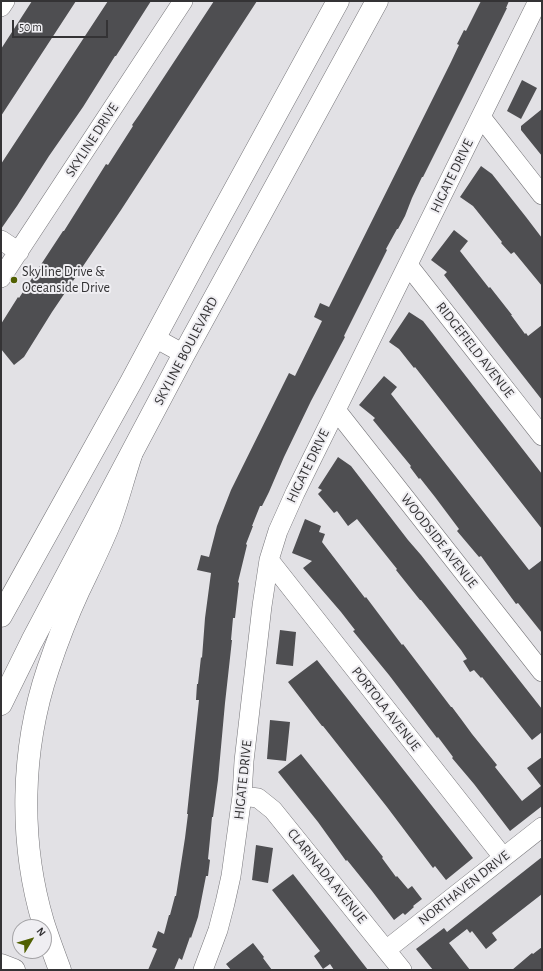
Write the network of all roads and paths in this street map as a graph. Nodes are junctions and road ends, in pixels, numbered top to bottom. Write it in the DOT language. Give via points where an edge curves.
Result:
graph roads {
  1 [pos="5,1"];
  2 [pos="183,1"];
  3 [pos="338,1"];
  4 [pos="377,1"];
  5 [pos="538,1"];
  6 [pos="1,7"];
  7 [pos="480,117"];
  8 [pos="542,195"];
  9 [pos="1,240"];
  10 [pos="18,252"];
  11 [pos="408,265"];
  12 [pos="1,278"];
  13 [pos="155,338"];
  14 [pos="184,354"];
  15 [pos="336,410"];
  16 [pos="542,436"];
  17 [pos="131,455"];
  18 [pos="269,560"];
  19 [pos="1,616"];
  20 [pos="542,672"];
  21 [pos="1,704"];
  22 [pos="242,796"];
  23 [pos="542,827"];
  24 [pos="503,857"];
  25 [pos="386,950"];
  26 [pos="1,965"];
  27 [pos="204,969"];
  28 [pos="14,970"];
  29 [pos="60,970"];
  30 [pos="402,970"];
  1 -- 6 [label="street"];
  2 -- 10 [label="street, SKYLINE DRIVE"];
  3 -- 13 [label="main road"];
  4 -- 14 [label="main road, SKYLINE BOULEVARD"];
  5 -- 7 [label="street, HIGATE DRIVE"];
  7 -- 8 [label="street"];
  7 -- 11 [label="street, HIGATE DRIVE"];
  9 -- 10 [label="street"];
  10 -- 12 [label="street, SKYLINE DRIVE"];
  11 -- 15 [label="street, HIGATE DRIVE"];
  11 -- 16 [label="street, RIDGEFIELD AVENUE"];
  13 -- 14 [label="street"];
  13 -- 19 [label="main road"];
  14 -- 17 [label="main road, SKYLINE BOULEVARD"];
  15 -- 18 [label="street, HIGATE DRIVE" via="283,518"];
  15 -- 20 [label="street, WOODSIDE AVENUE"];
  17 -- 21 [label="main road, SKYLINE BOULEVARD"];
  17 -- 29 [label="main road" via="108,527 57,643 39,701 31,741 27,775 27,815 31,869 42,920"];
  18 -- 22 [label="street, HIGATE DRIVE" via="261,612"];
  18 -- 24 [label="street, PORTOLA AVENUE"];
  22 -- 25 [label="street, CLARINADA AVENUE" via="258,798 273,810"];
  22 -- 27 [label="street, HIGATE DRIVE" via="228,889 218,930"];
  23 -- 24 [label="street, NORTHAVEN DRIVE"];
  24 -- 25 [label="street, NORTHAVEN DRIVE"];
  25 -- 30 [label="street, CLARINADA AVENUE"];
  26 -- 28 [label="main road"];
}
